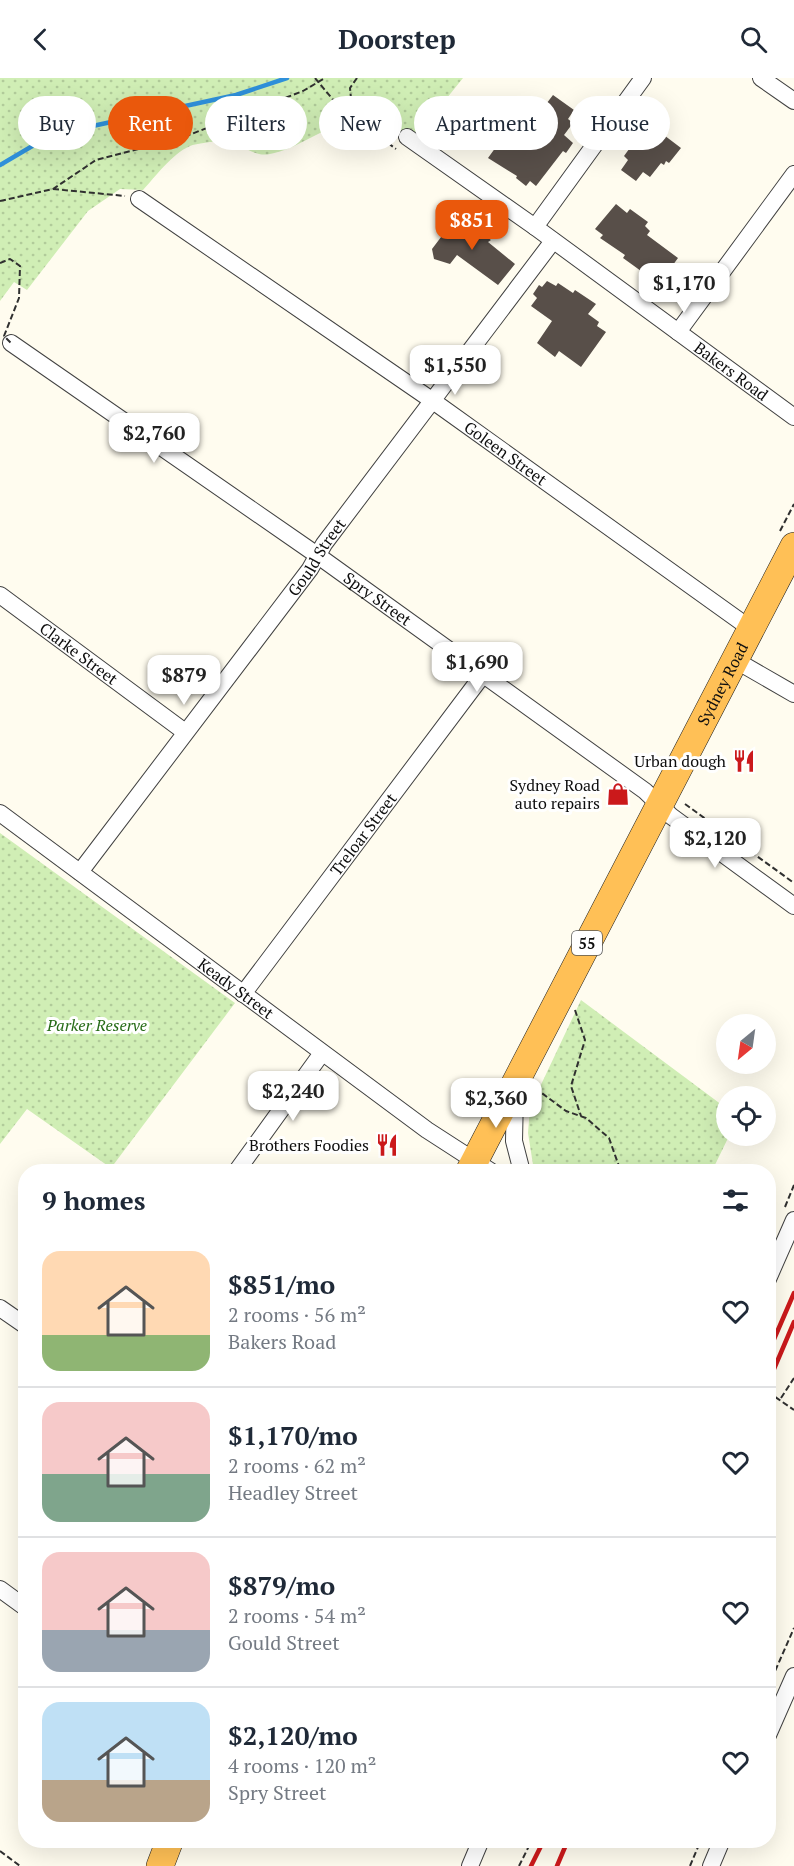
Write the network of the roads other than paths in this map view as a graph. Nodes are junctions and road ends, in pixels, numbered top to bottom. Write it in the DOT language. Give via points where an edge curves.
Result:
graph roads {
  1 [pos="643,78"];
  2 [pos="761,78"];
  3 [pos="794,101"];
  4 [pos="402,135"];
  5 [pos="794,174"];
  6 [pos="139,199"];
  7 [pos="535,227"];
  8 [pos="553,240"];
  9 [pos="678,332"];
  10 [pos="11,344"];
  11 [pos="433,401"];
  12 [pos="794,417"];
  13 [pos="794,546"];
  14 [pos="317,555"];
  15 [pos="0,595"];
  16 [pos="751,629"];
  17 [pos="735,660"];
  18 [pos="482,676"];
  19 [pos="794,694"];
  20 [pos="186,732"];
  21 [pos="671,804"];
  22 [pos="0,813"];
  23 [pos="80,872"];
  24 [pos="794,906"];
  25 [pos="243,994"];
  26 [pos="322,1053"];
  27 [pos="525,1084"];
  28 [pos="242,1164"];
  29 [pos="473,1164"];
  30 [pos="480,1164"];
  31 [pos="520,1164"];
  32 [pos="794,1220"];
  33 [pos="776,1261"];
  34 [pos="0,1308"];
  35 [pos="18,1320"];
  36 [pos="0,1589"];
  37 [pos="18,1602"];
  38 [pos="794,1676"];
  39 [pos="776,1717"];
  40 [pos="167,1848"];
  41 [pos="478,1848"];
  42 [pos="719,1848"];
  43 [pos="160,1866"];
  44 [pos="470,1866"];
  45 [pos="711,1866"];
  1 -- 7 [label="street"];
  2 -- 3 [label="street"];
  4 -- 7 [label="street, Bakers Road"];
  5 -- 9 [label="street"];
  6 -- 11 [label="street, Goleen Street"];
  7 -- 8 [label="street, Bakers Road"];
  8 -- 9 [label="street, Bakers Road"];
  8 -- 11 [label="street, Gould Street"];
  9 -- 12 [label="street, Bakers Road"];
  10 -- 14 [label="street, Spry Street"];
  11 -- 14 [label="street, Gould Street"];
  11 -- 16 [label="street, Goleen Street"];
  13 -- 16 [label="highway, Sydney Road / 55"];
  14 -- 18 [label="street, Spry Street"];
  14 -- 20 [label="street, Gould Street"];
  15 -- 20 [label="street, Clarke Street"];
  16 -- 17 [label="highway, Sydney Road / 55"];
  17 -- 19 [label="street"];
  17 -- 21 [label="highway, Sydney Road / 55"];
  18 -- 21 [label="street, Spry Street" via="649,794"];
  18 -- 25 [label="street, Treloar Street"];
  20 -- 23 [label="street, Gould Street"];
  21 -- 24 [label="street, Spry Street" via="671,816"];
  21 -- 27 [label="highway, Sydney Road / 55"];
  22 -- 23 [label="street, Keady Street"];
  23 -- 25 [label="street, Keady Street"];
  25 -- 26 [label="street, Keady Street"];
  26 -- 28 [label="street"];
  26 -- 29 [label="street, Keady Street"];
  27 -- 30 [label="highway, Sydney Road / 55"];
  27 -- 31 [label="street" via="514,1141"];
  32 -- 33 [label="street"];
  34 -- 35 [label="street"];
  36 -- 37 [label="street"];
  38 -- 39 [label="street"];
  40 -- 43 [label="highway"];
  41 -- 44 [label="street"];
  42 -- 45 [label="street"];
}
